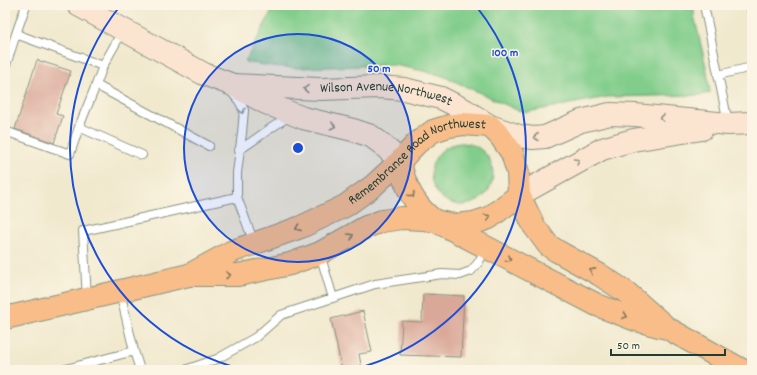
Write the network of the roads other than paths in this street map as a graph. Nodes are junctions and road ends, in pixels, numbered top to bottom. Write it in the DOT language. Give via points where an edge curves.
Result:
graph roads {
  1 [pos="26,5"];
  2 [pos="78,5"];
  3 [pos="704,5"];
  4 [pos="750,5"];
  5 [pos="752,13"];
  6 [pos="123,30"];
  7 [pos="16,34"];
  8 [pos="103,66"];
  9 [pos="752,67"];
  10 [pos="5,68"];
  11 [pos="718,75"];
  12 [pos="226,83"];
  13 [pos="96,85"];
  14 [pos="293,115"];
  15 [pos="752,123"];
  16 [pos="728,124"];
  17 [pos="490,126"];
  18 [pos="79,128"];
  19 [pos="5,131"];
  20 [pos="209,146"];
  21 [pos="240,150"];
  22 [pos="142,155"];
  23 [pos="400,161"];
  24 [pos="519,195"];
  25 [pos="237,197"];
  26 [pos="437,222"];
  27 [pos="254,244"];
  28 [pos="487,247"];
  29 [pos="320,253"];
  30 [pos="189,275"];
  31 [pos="119,292"];
  32 [pos="333,298"];
  33 [pos="87,299"];
  34 [pos="5,318"];
  35 [pos="667,328"];
  36 [pos="134,351"];
  37 [pos="68,369"];
  38 [pos="140,370"];
  39 [pos="185,370"];
  40 [pos="742,370"];
  1 -- 7 [label="lane"];
  2 -- 6 [label="main road, Wilson Avenue Northwest"];
  3 -- 11 [label="lane"];
  4 -- 5 [label="lane"];
  6 -- 8 [label="lane"];
  6 -- 12 [label="main road, Wilson Avenue Northwest" via="204,74"];
  7 -- 8 [label="lane"];
  7 -- 10 [label="lane"];
  8 -- 13 [label="lane"];
  9 -- 11 [label="lane"];
  11 -- 16 [label="lane"];
  12 -- 14 [label="main road, Wilson Avenue Northwest"];
  17 -- 12 [label="main road, Wilson Avenue Northwest, one-way" via="441,98 404,89 320,89"];
  12 -- 21 [label="lane, one-way" via="244,110"];
  13 -- 18 [label="lane"];
  13 -- 20 [label="lane"];
  14 -- 21 [label="lane"];
  14 -- 23 [label="main road, Wilson Avenue Northwest, one-way" via="366,134"];
  15 -- 16 [label="main road, Remembrance Road Northwest"];
  16 -- 17 [label="main road, Remembrance Road Northwest, one-way" via="610,114 581,121 538,138 519,136"];
  24 -- 16 [label="main road, Remembrance Road Northwest, one-way" via="602,149 633,140"];
  17 -- 23 [label="main road, Remembrance Road Northwest" via="463,124 437,129 423,137"];
  17 -- 24 [label="main road, Wilson Avenue Northwest" via="504,141 514,158"];
  18 -- 19 [label="lane" via="70,154"];
  18 -- 22 [label="lane"];
  21 -- 25 [label="lane"];
  23 -- 26 [label="main road, Wilson Avenue Northwest, one-way" via="403,178 411,194 423,211"];
  23 -- 27 [label="main road, Remembrance Road Northwest, one-way" via="373,186 344,206 315,221"];
  26 -- 24 [label="main road, Remembrance Road Northwest, one-way" via="464,225 484,220"];
  35 -- 24 [label="main road, Wilson Avenue Northwest, one-way" via="626,292 548,245 534,226"];
  25 -- 27 [label="lane"];
  25 -- 33 [label="lane" via="83,231"];
  26 -- 28 [label="main road, Wilson Avenue Northwest"];
  29 -- 26 [label="main road, Remembrance Road Northwest, one-way" via="366,227 382,221 402,218"];
  27 -- 30 [label="main road, Remembrance Road Northwest" via="223,256"];
  28 -- 32 [label="lane" via="471,271 460,276 442,274 375,284"];
  28 -- 35 [label="main road, Wilson Avenue Northwest, one-way" via="615,312"];
  30 -- 29 [label="main road, Remembrance Road Northwest, one-way" via="238,275 290,264"];
  29 -- 32 [label="lane"];
  30 -- 31 [label="main road, Remembrance Road Northwest"];
  31 -- 33 [label="main road, Remembrance Road Northwest"];
  31 -- 36 [label="lane"];
  32 -- 39 [label="lane" via="281,314 256,337 217,359"];
  33 -- 34 [label="main road, Remembrance Road Northwest"];
  35 -- 40 [label="main road, Wilson Avenue Northwest"];
  36 -- 37 [label="lane"];
  36 -- 38 [label="lane"];
}
